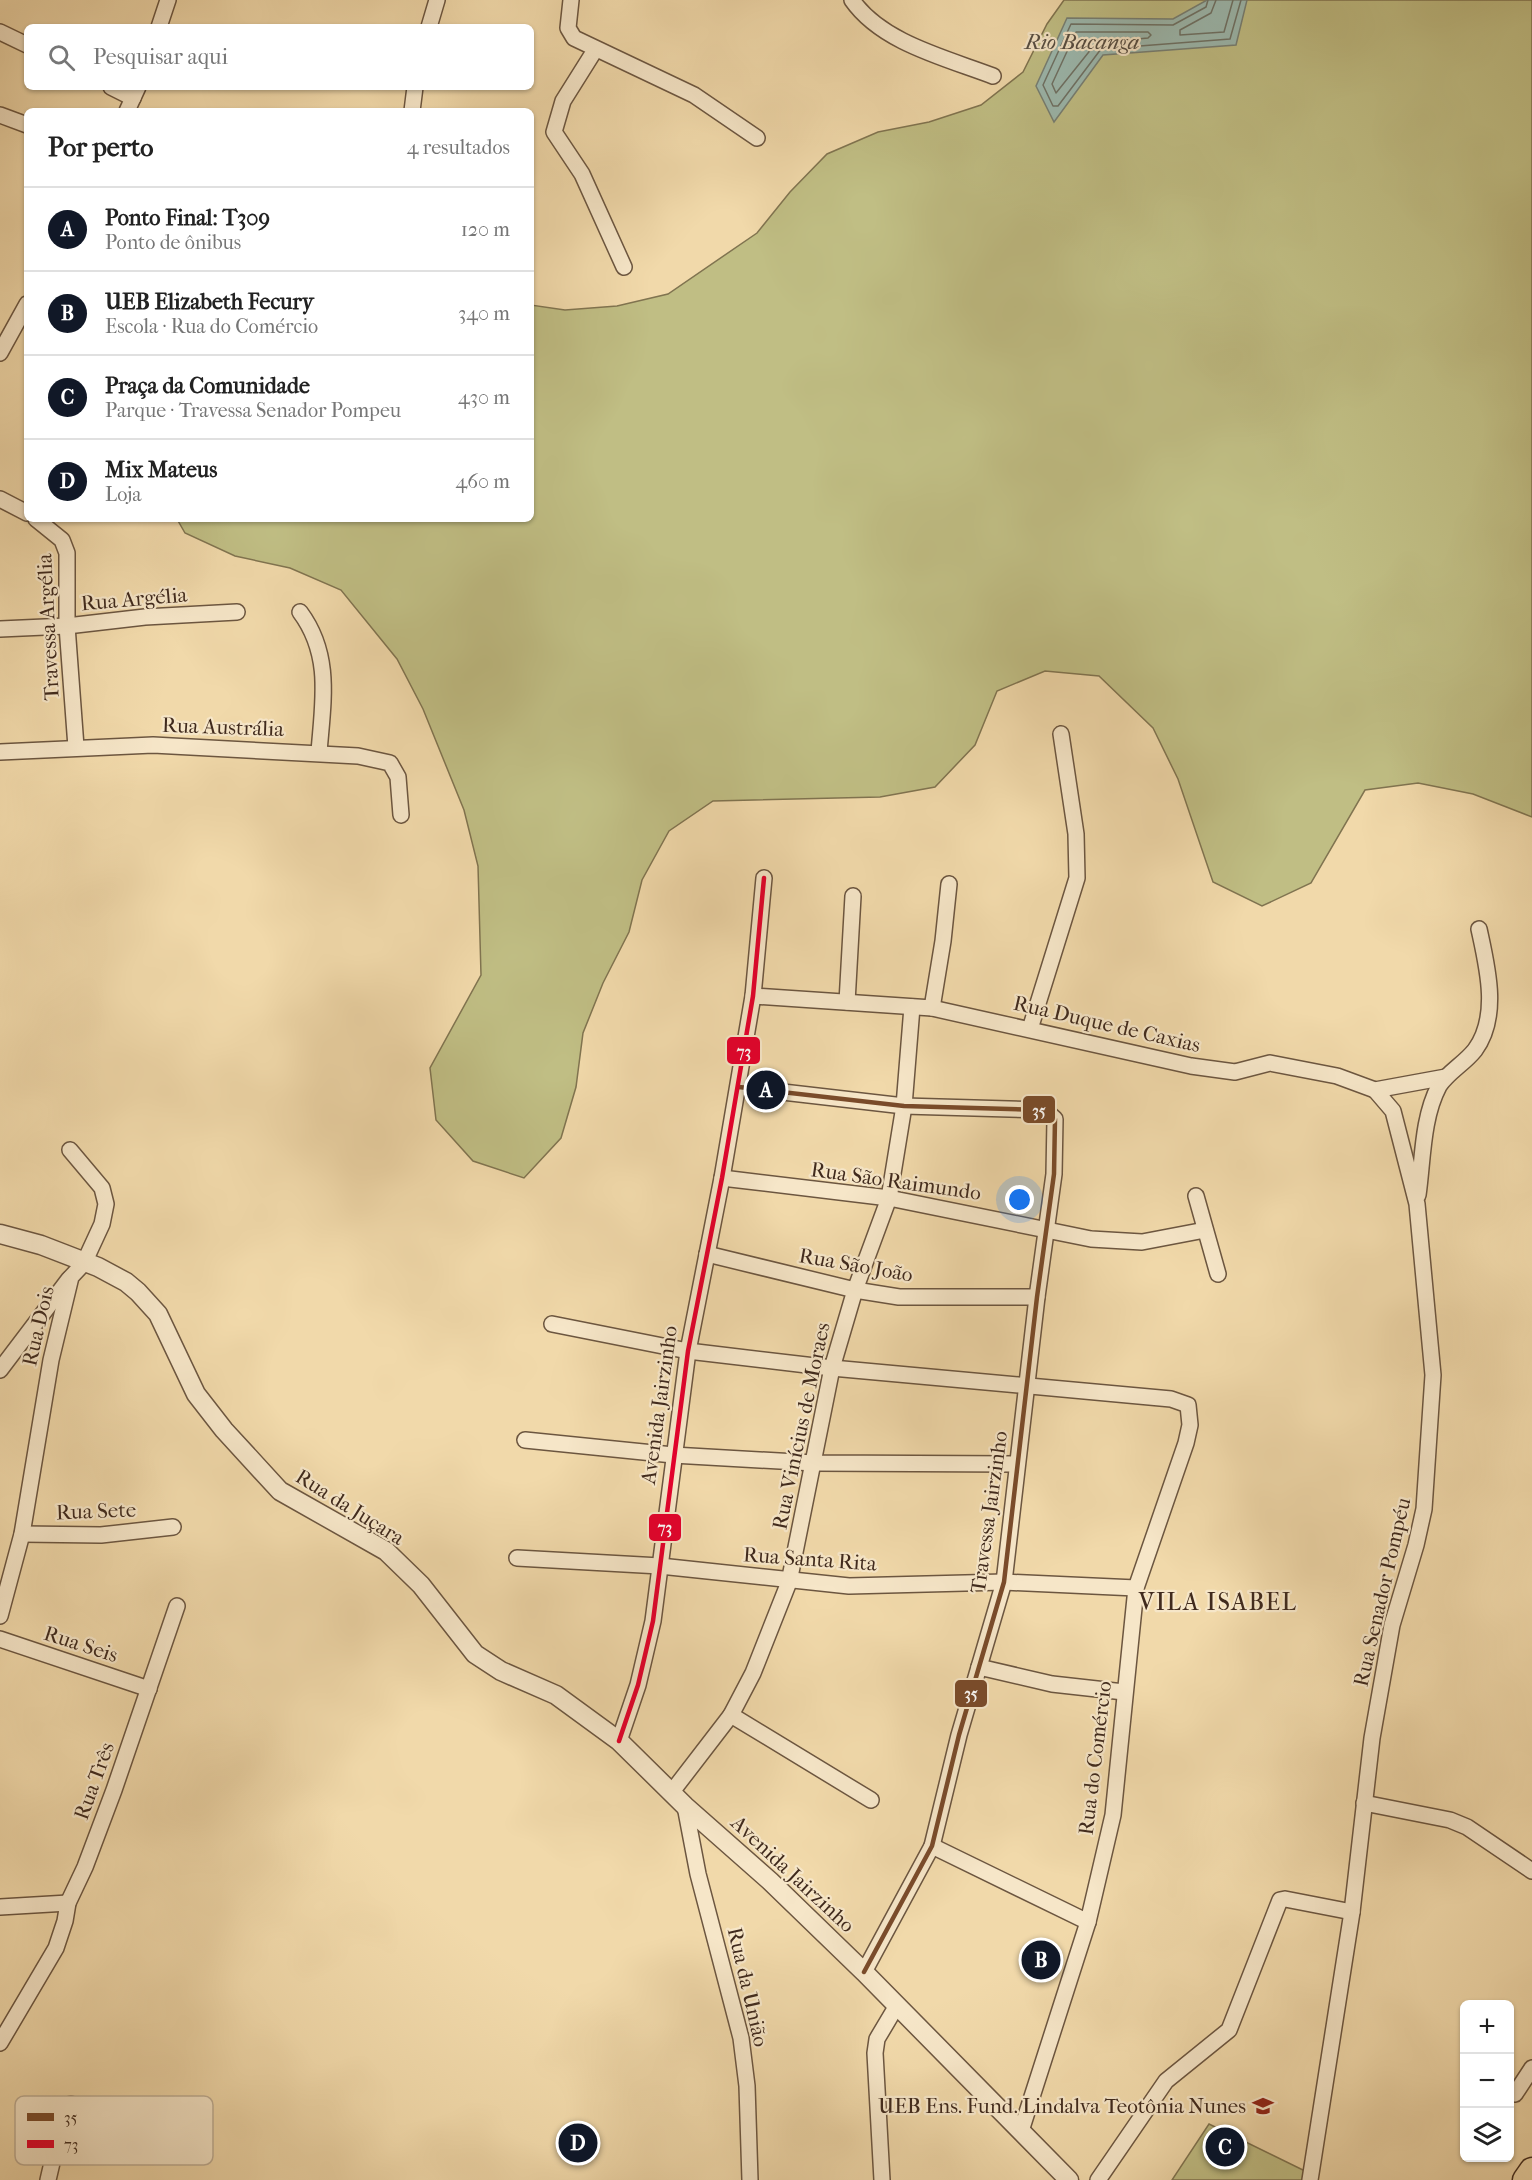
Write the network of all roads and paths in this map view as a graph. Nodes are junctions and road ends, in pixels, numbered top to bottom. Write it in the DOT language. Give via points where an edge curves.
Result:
graph roads {
  1 [pos="168,0"];
  2 [pos="437,0"];
  3 [pos="571,0"];
  4 [pos="852,0"];
  5 [pos="160,24"];
  6 [pos="430,24"];
  7 [pos="0,32"];
  8 [pos="24,44"];
  9 [pos="595,50"];
  10 [pos="993,76"];
  11 [pos="116,90"];
  12 [pos="415,90"];
  13 [pos="133,99"];
  14 [pos="412,108"];
  15 [pos="0,116"];
  16 [pos="24,125"];
  17 [pos="757,138"];
  18 [pos="624,267"];
  19 [pos="24,309"];
  20 [pos="0,353"];
  21 [pos="0,499"];
  22 [pos="24,511"];
  23 [pos="40,522"];
  24 [pos="237,612"];
  25 [pos="300,612"];
  26 [pos="67,627"];
  27 [pos="0,629"];
  28 [pos="1060,734"];
  29 [pos="76,747"];
  30 [pos="0,752"];
  31 [pos="319,752"];
  32 [pos="401,815"];
  33 [pos="764,878"];
  34 [pos="949,884"];
  35 [pos="853,896"];
  36 [pos="1479,928"];
  37 [pos="753,996"];
  38 [pos="847,1002"];
  39 [pos="912,1007"];
  40 [pos="932,1008"];
  41 [pos="1030,1029"];
  42 [pos="1446,1077"];
  43 [pos="739,1087"];
  44 [pos="1375,1090"];
  45 [pos="904,1106"];
  46 [pos="70,1150"];
  47 [pos="722,1178"];
  48 [pos="1196,1196"];
  49 [pos="889,1198"];
  50 [pos="1417,1204"];
  51 [pos="1048,1228"];
  52 [pos="1205,1230"];
  53 [pos="0,1234"];
  54 [pos="707,1254"];
  55 [pos="84,1263"];
  56 [pos="1218,1274"];
  57 [pos="71,1277"];
  58 [pos="855,1290"];
  59 [pos="1036,1297"];
  60 [pos="552,1324"];
  61 [pos="688,1351"];
  62 [pos="832,1368"];
  63 [pos="0,1370"];
  64 [pos="1028,1385"];
  65 [pos="525,1440"];
  66 [pos="673,1455"];
  67 [pos="814,1463"];
  68 [pos="1016,1464"];
  69 [pos="172,1527"];
  70 [pos="22,1534"];
  71 [pos="517,1558"];
  72 [pos="660,1566"];
  73 [pos="789,1582"];
  74 [pos="1004,1582"];
  75 [pos="1136,1588"];
  76 [pos="177,1606"];
  77 [pos="0,1616"];
  78 [pos="0,1639"];
  79 [pos="979,1667"];
  80 [pos="149,1689"];
  81 [pos="1124,1692"];
  82 [pos="731,1715"];
  83 [pos="618,1741"];
  84 [pos="678,1800"];
  85 [pos="872,1800"];
  86 [pos="1364,1803"];
  87 [pos="932,1846"];
  88 [pos="1532,1871"];
  89 [pos="68,1903"];
  90 [pos="0,1907"];
  91 [pos="1352,1912"];
  92 [pos="1088,1922"];
  93 [pos="864,1972"];
  94 [pos="896,2007"];
  95 [pos="0,2043"];
  96 [pos="1532,2068"];
  97 [pos="1515,2094"];
  98 [pos="1021,2131"];
  99 [pos="51,2165"];
  100 [pos="1532,2170"];
  101 [pos="48,2180"];
  102 [pos="750,2180"];
  103 [pos="882,2180"];
  104 [pos="1070,2180"];
  105 [pos="1098,2180"];
  106 [pos="1310,2180"];
  107 [pos="1525,2180"];
  1 -- 5 [label="street"];
  2 -- 6 [label="street"];
  3 -- 9 [label="street" via="570,34"];
  4 -- 10 [label="street" via="873,23 898,38"];
  7 -- 8 [label="street"];
  9 -- 17 [label="street" via="694,95"];
  9 -- 18 [label="street" via="563,101 555,132 582,174"];
  11 -- 13 [label="street"];
  12 -- 14 [label="street"];
  15 -- 16 [label="street"];
  19 -- 20 [label="street"];
  21 -- 22 [label="street"];
  23 -- 26 [label="street, Travessa Argélia" via="66,547"];
  24 -- 26 [label="street, Rua Argélia" via="145,617"];
  25 -- 31 [label="street" via="321,652"];
  26 -- 27 [label="street, Rua Argélia"];
  26 -- 29 [label="street, Travessa Argélia"];
  28 -- 41 [label="street" via="1076,834 1077,878"];
  29 -- 30 [label="street, Rua Austrália"];
  29 -- 31 [label="street, Rua Austrália" via="153,745"];
  31 -- 32 [label="street, Rua Austrália" via="390,763 398,777"];
  33 -- 37 [label="street, Avenida Jairzinho"];
  34 -- 40 [label="street"];
  35 -- 38 [label="street"];
  36 -- 42 [label="street" via="1487,966 1487,1016 1477,1047"];
  37 -- 38 [label="street, Rua Duque de Caxias"];
  37 -- 43 [label="street, Avenida Jairzinho"];
  38 -- 39 [label="street, Rua Duque de Caxias"];
  39 -- 40 [label="street, Rua Duque de Caxias"];
  39 -- 45 [label="street, Rua Vinícius de Moraes"];
  40 -- 41 [label="street, Rua Duque de Caxias"];
  41 -- 44 [label="street, Rua Duque de Caxias" via="1191,1066 1235,1072 1270,1063 1337,1076"];
  42 -- 44 [label="street"];
  42 -- 50 [label="street" via="1429,1116"];
  43 -- 45 [label="street"];
  43 -- 47 [label="street, Avenida Jairzinho"];
  44 -- 50 [label="street, Rua Senador Pompéu" via="1393,1112"];
  45 -- 49 [label="street, Rua Vinícius de Moraes"];
  45 -- 51 [label="street, Travessa Jairzinho" via="1045,1110 1052,1114 1056,1131"];
  46 -- 55 [label="street, Rua Dois" via="102,1188 106,1204 102,1224"];
  47 -- 49 [label="street, Rua São Raimundo"];
  47 -- 54 [label="street, Avenida Jairzinho"];
  48 -- 52 [label="street"];
  49 -- 51 [label="street, Rua São Raimundo"];
  49 -- 58 [label="street, Rua Vinícius de Moraes"];
  50 -- 86 [label="street, Rua Senador Pompéu" via="1433,1375 1424,1509 1392,1625"];
  51 -- 52 [label="street, Rua São Raimundo" via="1091,1239 1142,1242"];
  51 -- 59 [label="street, Travessa Jairzinho"];
  52 -- 56 [label="street"];
  53 -- 55 [label="street, Rua da Juçara"];
  54 -- 58 [label="street, Rua São João"];
  54 -- 61 [label="street, Avenida Jairzinho"];
  55 -- 57 [label="street, Rua Dois"];
  55 -- 83 [label="street, Rua da Juçara" via="126,1282 150,1304 196,1394 280,1491 386,1551 421,1585 475,1654 501,1671 556,1695"];
  57 -- 63 [label="street"];
  57 -- 70 [label="street, Rua Dois" via="51,1360"];
  58 -- 59 [label="street, Rua São João" via="899,1297"];
  58 -- 62 [label="street, Rua Vinícius de Moraes"];
  59 -- 64 [label="street, Travessa Jairzinho"];
  60 -- 61 [label="street"];
  61 -- 62 [label="street"];
  61 -- 66 [label="street, Avenida Jairzinho"];
  62 -- 64 [label="street"];
  62 -- 67 [label="street, Rua Vinícius de Moraes"];
  64 -- 68 [label="street, Travessa Jairzinho"];
  64 -- 75 [label="street, Rua do Comércio" via="1171,1399 1188,1405 1190,1425"];
  65 -- 66 [label="street"];
  66 -- 67 [label="street"];
  66 -- 72 [label="street, Avenida Jairzinho"];
  67 -- 68 [label="street"];
  67 -- 73 [label="street, Rua Vinícius de Moraes"];
  68 -- 74 [label="street, Travessa Jairzinho"];
  69 -- 70 [label="street, Rua Sete" via="101,1535"];
  70 -- 77 [label="street, Rua Dois"];
  71 -- 72 [label="street, Rua Santa Rita"];
  72 -- 73 [label="street, Rua Santa Rita"];
  72 -- 83 [label="street, Avenida Jairzinho" via="653,1622 638,1684"];
  73 -- 74 [label="street, Rua Santa Rita" via="849,1586"];
  73 -- 82 [label="street, Rua Vinícius de Moraes" via="753,1673"];
  74 -- 75 [label="street, Rua Santa Rita"];
  74 -- 79 [label="street, Travessa Jairzinho"];
  75 -- 81 [label="street, Rua do Comércio"];
  76 -- 80 [label="street, Rua Três"];
  78 -- 80 [label="street, Rua Seis"];
  79 -- 81 [label="street" via="1052,1684"];
  79 -- 87 [label="street, Travessa Jairzinho"];
  80 -- 89 [label="street, Rua Três" via="86,1867"];
  81 -- 92 [label="street, Rua do Comércio" via="1113,1815"];
  82 -- 84 [label="street, Rua Vinícius de Moraes"];
  82 -- 85 [label="street"];
  83 -- 84 [label="street, Avenida Jairzinho"];
  84 -- 93 [label="street, Avenida Jairzinho"];
  84 -- 102 [label="street, Rua da União" via="741,2038"];
  86 -- 88 [label="street" via="1450,1820 1467,1827"];
  86 -- 91 [label="street, Rua Senador Pompéu"];
  87 -- 92 [label="street"];
  87 -- 93 [label="street, Travessa Jairzinho"];
  89 -- 90 [label="street"];
  89 -- 95 [label="street, Rua Três" via="56,1948"];
  91 -- 105 [label="street" via="1280,1900 1229,2030 1166,2081"];
  91 -- 106 [label="street, Rua Senador Pompéu"];
  92 -- 98 [label="street, Rua do Comércio"];
  93 -- 94 [label="street, Avenida Jairzinho"];
  94 -- 98 [label="street, Avenida Jairzinho"];
  94 -- 103 [label="street" via="877,2039 875,2053"];
  96 -- 97 [label="street"];
  98 -- 104 [label="street, Avenida Jairzinho"];
  99 -- 101 [label="street"];
  100 -- 107 [label="highway"];
}
